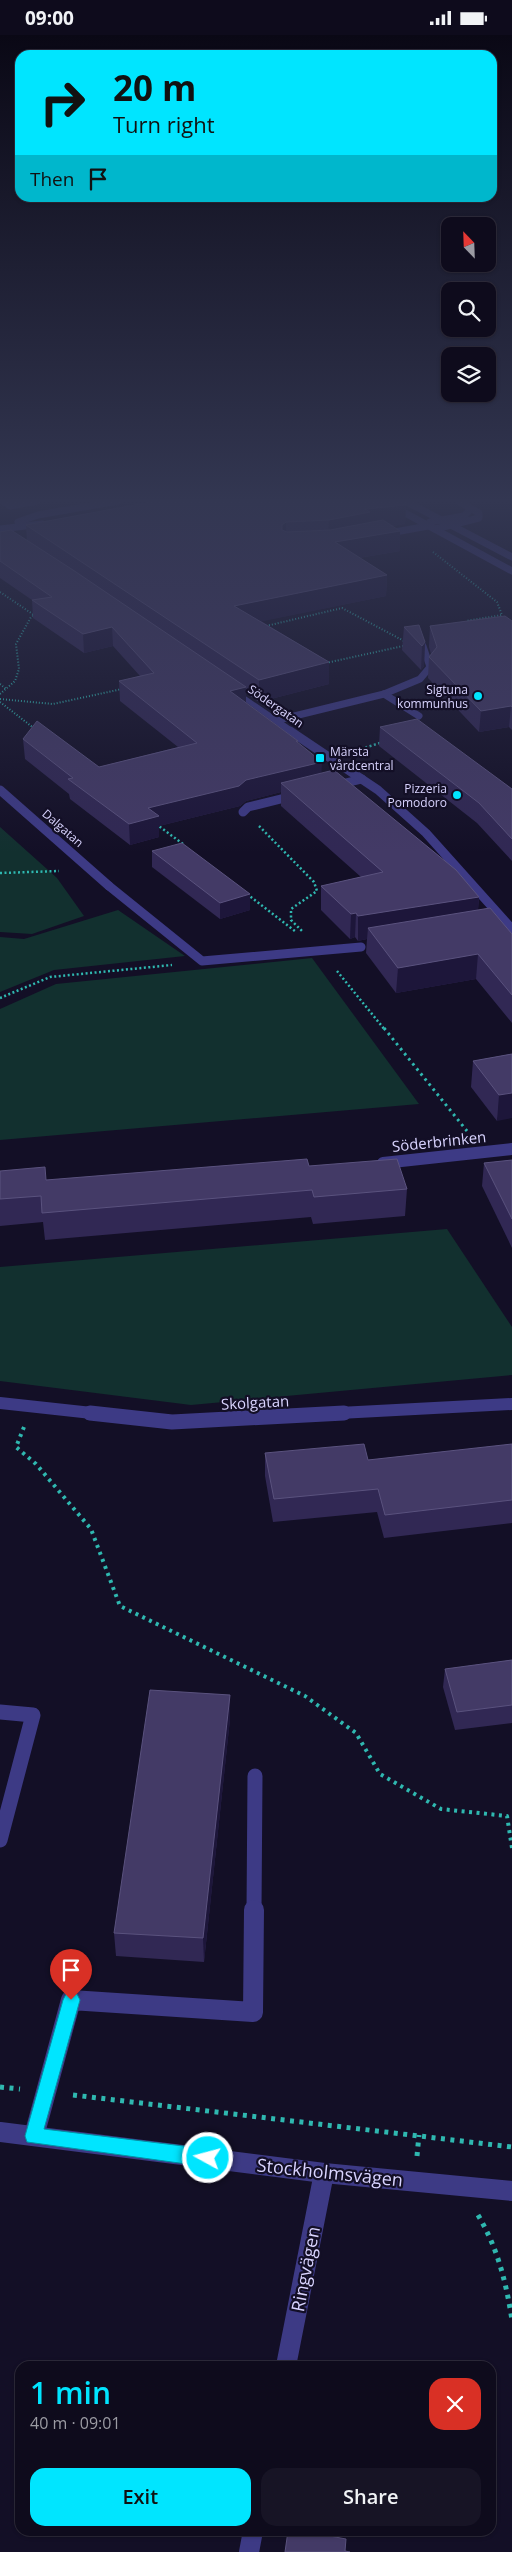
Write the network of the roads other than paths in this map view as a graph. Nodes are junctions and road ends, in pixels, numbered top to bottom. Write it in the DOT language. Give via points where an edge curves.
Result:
graph roads {
  1 [pos="422,646"];
  2 [pos="228,688"];
  3 [pos="384,694"];
  4 [pos="420,716"];
  5 [pos="274,721"];
  6 [pos="362,779"];
  7 [pos="322,789"];
  8 [pos="0,790"];
  9 [pos="304,793"];
  10 [pos="243,813"];
  11 [pos="507,924"];
  12 [pos="365,946"];
  13 [pos="512,1149"];
  14 [pos="369,1164"];
  15 [pos="0,1403"];
  16 [pos="512,1403"];
  17 [pos="0,1712"];
  18 [pos="255,1776"];
  19 [pos="0,1840"];
  20 [pos="0,2132"];
  21 [pos="34,2136"];
  22 [pos="324,2173"];
  23 [pos="512,2191"];
  24 [pos="287,2361"];
  25 [pos="253,2536"];
  26 [pos="249,2552"];
  1 -- 3 [label="street" via="430,667 420,679"];
  2 -- 5 [label="street, Södergatan"];
  3 -- 4 [label="street"];
  3 -- 5 [label="street"];
  5 -- 6 [label="street, Södergatan"];
  6 -- 7 [label="street"];
  6 -- 11 [label="street, Södergatan" via="426,833"];
  8 -- 12 [label="street, Dalgatan" via="202,961"];
  9 -- 10 [label="street" via="248,807"];
  13 -- 14 [label="street, Söderbrinken"];
  15 -- 16 [label="street, Skolgatan" via="172,1423"];
  17 -- 19 [label="street" via="33,1715"];
  18 -- 21 [label="street" via="253,2012 71,2000"];
  20 -- 21 [label="street, Stockholmsvägen"];
  21 -- 22 [label="street, Stockholmsvägen"];
  22 -- 23 [label="street, Stockholmsvägen"];
  22 -- 24 [label="street, Ringvägen"];
  25 -- 26 [label="street"];
}
